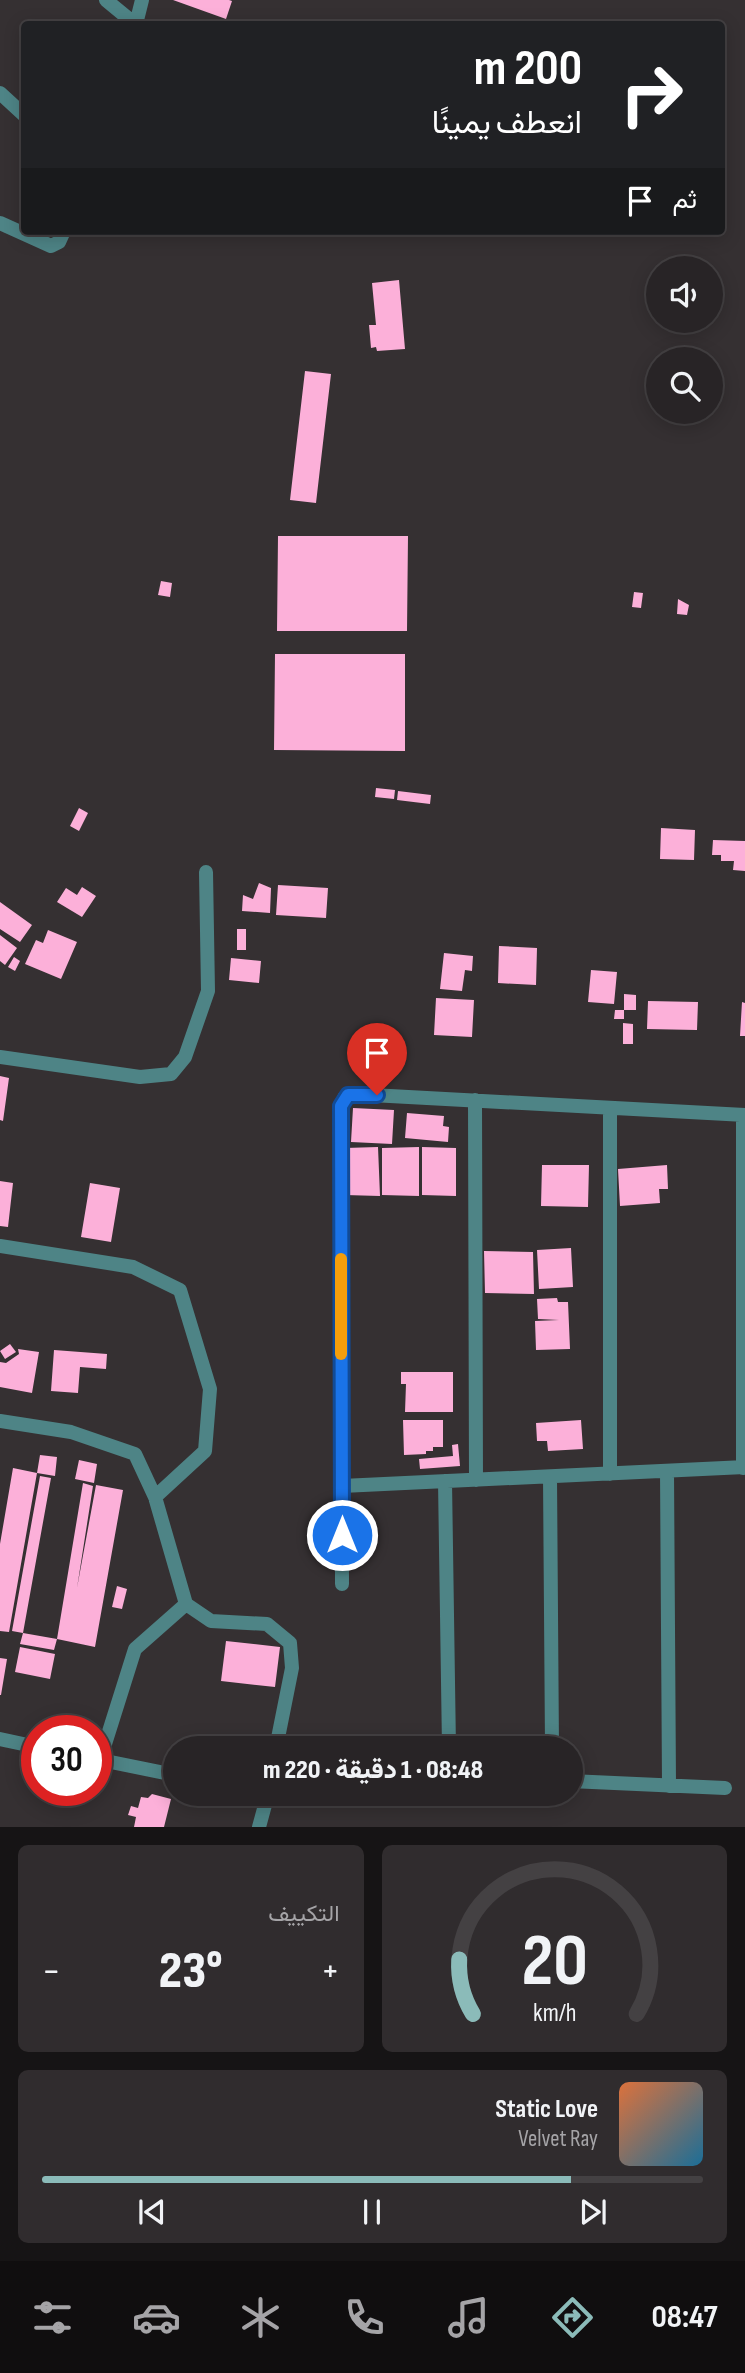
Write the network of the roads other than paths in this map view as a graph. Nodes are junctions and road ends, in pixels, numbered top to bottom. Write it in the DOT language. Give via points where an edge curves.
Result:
graph roads {
  1 [pos="106,0"];
  2 [pos="142,0"];
  3 [pos="131,21"];
  4 [pos="136,21"];
  5 [pos="0,93"];
  6 [pos="21,112"];
  7 [pos="0,223"];
  8 [pos="21,232"];
  9 [pos="27,235"];
  10 [pos="62,235"];
  11 [pos="206,872"];
  12 [pos="0,1057"];
  13 [pos="475,1100"];
  14 [pos="610,1108"];
  15 [pos="744,1115"];
  16 [pos="0,1246"];
  17 [pos="0,1421"];
  18 [pos="744,1467"];
  19 [pos="667,1471"];
  20 [pos="610,1474"];
  21 [pos="550,1477"];
  22 [pos="476,1480"];
  23 [pos="445,1481"];
  24 [pos="342,1486"];
  25 [pos="155,1497"];
  26 [pos="342,1584"];
  27 [pos="186,1604"];
  28 [pos="112,1717"];
  29 [pos="278,1736"];
  30 [pos="449,1736"];
  31 [pos="552,1736"];
  32 [pos="0,1740"];
  33 [pos="21,1744"];
  34 [pos="112,1762"];
  35 [pos="163,1773"];
  36 [pos="583,1782"];
  37 [pos="669,1786"];
  38 [pos="724,1788"];
  39 [pos="265,1806"];
  40 [pos="259,1827"];
  1 -- 3 [label="street"];
  2 -- 4 [label="street"];
  5 -- 6 [label="street"];
  7 -- 8 [label="street"];
  9 -- 10 [label="street" via="51,246"];
  11 -- 12 [label="street" via="208,992 185,1057 171,1074 140,1077"];
  13 -- 14 [label="street"];
  13 -- 22 [label="street"];
  13 -- 24 [label="street" via="353,1094 342,1102"];
  14 -- 15 [label="street"];
  14 -- 20 [label="street"];
  15 -- 18 [label="street"];
  16 -- 25 [label="street" via="133,1267 180,1290 210,1389 205,1451"];
  17 -- 25 [label="street" via="71,1432 135,1454"];
  18 -- 19 [label="street"];
  19 -- 20 [label="street"];
  19 -- 37 [label="street"];
  20 -- 21 [label="street"];
  21 -- 22 [label="street"];
  21 -- 31 [label="street"];
  22 -- 23 [label="street"];
  23 -- 24 [label="street"];
  23 -- 30 [label="street"];
  24 -- 26 [label="street"];
  25 -- 27 [label="street"];
  27 -- 28 [label="street" via="135,1649"];
  27 -- 29 [label="street" via="211,1621 267,1625 290,1643 292,1668"];
  32 -- 33 [label="street"];
  34 -- 35 [label="street"];
  36 -- 37 [label="street"];
  37 -- 38 [label="street"];
  39 -- 40 [label="street"];
}
